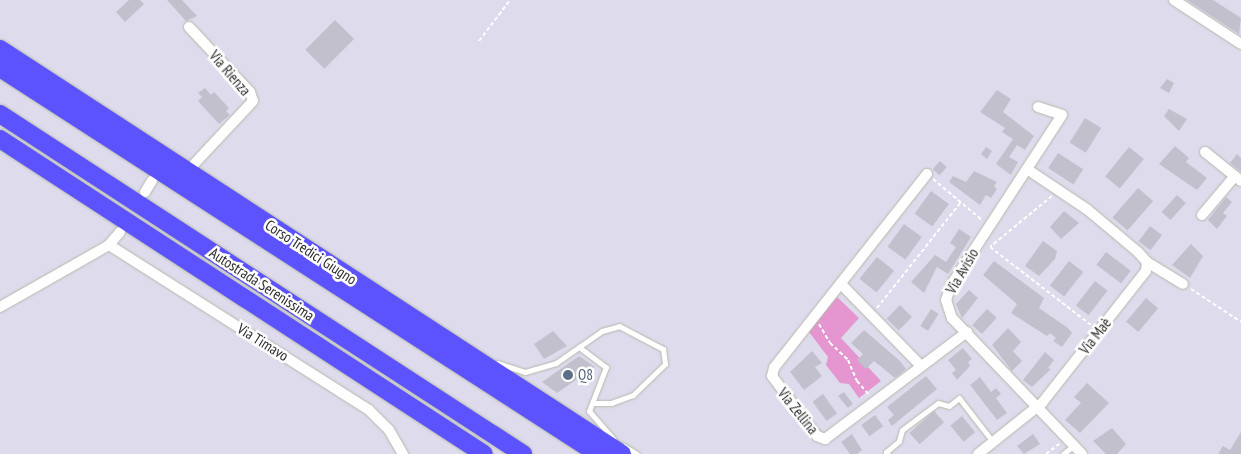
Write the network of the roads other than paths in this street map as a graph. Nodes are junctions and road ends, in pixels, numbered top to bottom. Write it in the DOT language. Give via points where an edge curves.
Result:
graph roads {
  1 [pos="1174,0"];
  2 [pos="188,27"];
  3 [pos="1241,44"];
  4 [pos="0,49"];
  5 [pos="0,68"];
  6 [pos="54,94"];
  7 [pos="1038,107"];
  8 [pos="0,114"];
  9 [pos="0,139"];
  10 [pos="1205,152"];
  11 [pos="194,164"];
  12 [pos="1027,169"];
  13 [pos="927,174"];
  14 [pos="1238,178"];
  15 [pos="152,181"];
  16 [pos="145,192"];
  17 [pos="1202,215"];
  18 [pos="120,232"];
  19 [pos="109,245"];
  20 [pos="315,255"];
  21 [pos="1147,262"];
  22 [pos="841,284"];
  23 [pos="1183,284"];
  24 [pos="0,306"];
  25 [pos="967,332"];
  26 [pos="579,347"];
  27 [pos="921,366"];
  28 [pos="593,402"];
  29 [pos="1037,408"];
  30 [pos="1071,441"];
  31 [pos="993,442"];
  32 [pos="403,454"];
  33 [pos="484,454"];
  34 [pos="523,454"];
  35 [pos="598,454"];
  36 [pos="622,454"];
  37 [pos="636,454"];
  38 [pos="888,454"];
  39 [pos="978,454"];
  40 [pos="1063,454"];
  41 [pos="1082,454"];
  1 -- 3 [label="street"];
  2 -- 11 [label="street, Via Rienza" via="250,92 253,101"];
  4 -- 6 [label="highway, Corso Tredici Giugno"];
  5 -- 6 [label="highway, Corso Tredici Giugno"];
  6 -- 20 [label="highway, Corso Tredici Giugno"];
  6 -- 35 [label="highway, Corso Tredici Giugno"];
  7 -- 12 [label="street, Via Avisio" via="1062,116"];
  8 -- 34 [label="highway, Autostrada Serenissima"];
  9 -- 33 [label="highway, Autostrada Serenissima"];
  10 -- 14 [label="street"];
  12 -- 21 [label="street" via="1088,210"];
  12 -- 25 [label="street, Via Avisio" via="951,285 946,300 952,318"];
  13 -- 22 [label="street, Via Zellina"];
  14 -- 17 [label="street"];
  15 -- 16 [label="street"];
  18 -- 19 [label="street"];
  19 -- 24 [label="street"];
  19 -- 32 [label="street, Via Timavo" via="369,410 389,430"];
  20 -- 26 [label="lane" via="364,278 487,359 506,367 525,372 556,362"];
  20 -- 36 [label="highway, Corso Tredici Giugno"];
  21 -- 23 [label="street"];
  21 -- 29 [label="street, Via Maè" via="1146,271"];
  22 -- 27 [label="street"];
  22 -- 27 [label="street, Via Zellina" via="774,368 773,380 821,438 830,437"];
  25 -- 27 [label="street, Via Zellina"];
  25 -- 29 [label="street, Via Avisio"];
  26 -- 28 [label="lane" via="606,367"];
  26 -- 28 [label="lane" via="602,331 619,326 663,349 664,364 633,395 611,403"];
  28 -- 37 [label="lane" via="590,411 612,438"];
  29 -- 30 [label="street, Via Avisio"];
  29 -- 31 [label="street, Via Maè"];
  30 -- 40 [label="lane"];
  30 -- 41 [label="street, Via Avisio"];
  31 -- 38 [label="lane" via="959,398 949,406 938,403 902,430 899,441 886,452"];
  31 -- 39 [label="street, Via Maè"];
}
